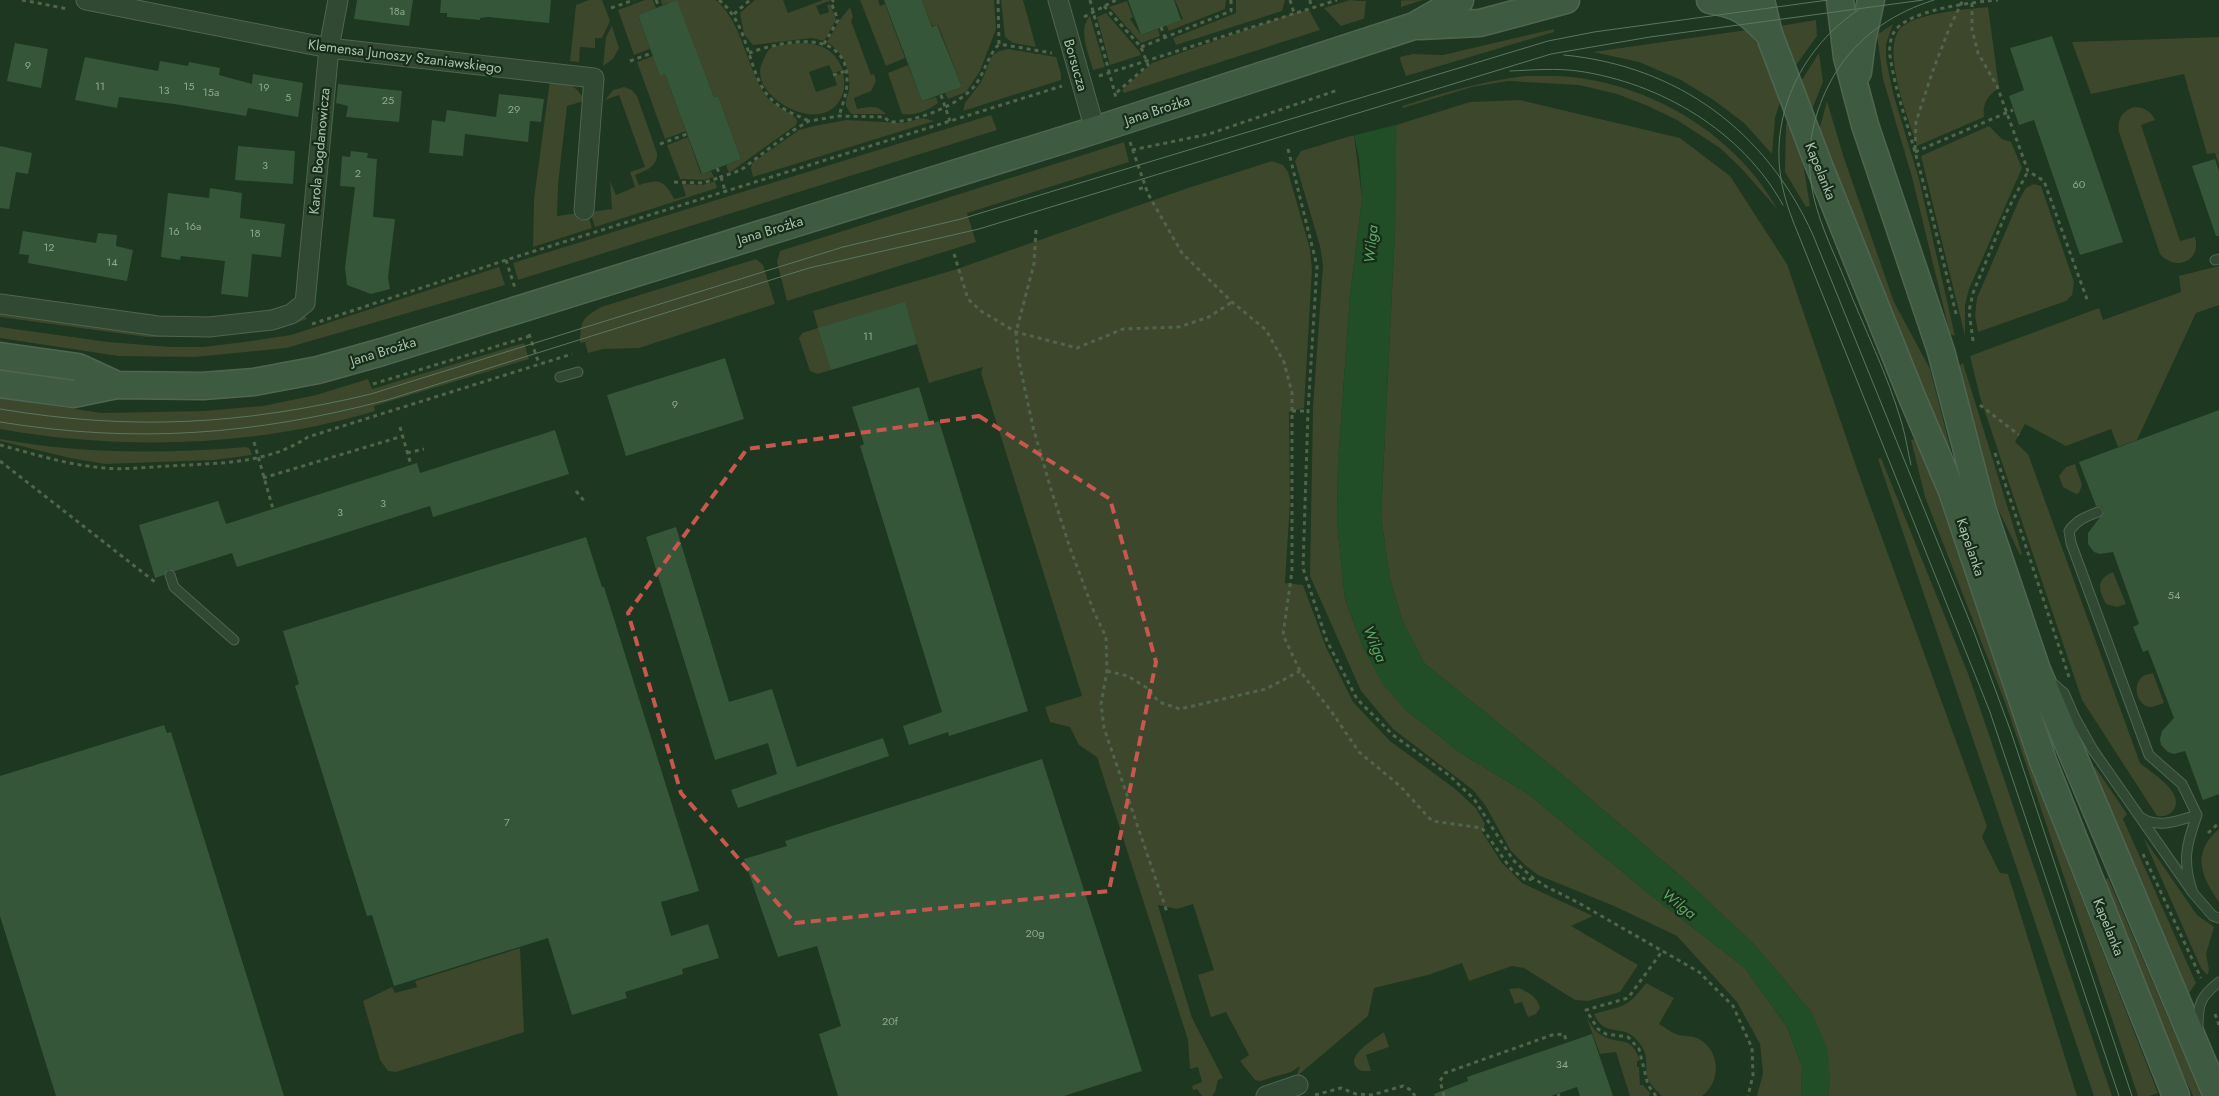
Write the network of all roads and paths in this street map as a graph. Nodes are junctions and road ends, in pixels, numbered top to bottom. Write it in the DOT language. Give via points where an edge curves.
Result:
graph roads {
  1 [pos="86,0"];
  2 [pos="338,0"];
  3 [pos="634,0"];
  4 [pos="656,0"];
  5 [pos="719,0"];
  6 [pos="750,0"];
  7 [pos="834,0"];
  8 [pos="998,0"];
  9 [pos="1058,0"];
  10 [pos="1090,0"];
  11 [pos="1231,0"];
  12 [pos="1290,0"];
  13 [pos="1310,0"];
  14 [pos="1337,0"];
  15 [pos="1460,0"];
  16 [pos="1566,0"];
  17 [pos="1710,0"];
  18 [pos="1761,0"];
  19 [pos="1840,0"];
  20 [pos="1871,0"];
  21 [pos="1998,0"];
  22 [pos="1963,2"];
  23 [pos="1972,3"];
  24 [pos="1104,6"];
  25 [pos="659,7"];
  26 [pos="611,8"];
  27 [pos="1311,8"];
  28 [pos="1294,13"];
  29 [pos="734,14"];
  30 [pos="1414,26"];
  31 [pos="1162,27"];
  32 [pos="1769,34"];
  33 [pos="1165,37"];
  34 [pos="824,44"];
  35 [pos="999,44"];
  36 [pos="1141,47"];
  37 [pos="329,48"];
  38 [pos="652,53"];
  39 [pos="749,53"];
  40 [pos="1059,54"];
  41 [pos="1147,60"];
  42 [pos="630,61"];
  43 [pos="846,71"];
  44 [pos="1110,72"];
  45 [pos="833,75"];
  46 [pos="1093,77"];
  47 [pos="1068,84"];
  48 [pos="1338,90"];
  49 [pos="1856,92"];
  50 [pos="941,95"];
  51 [pos="946,107"];
  52 [pos="2013,110"];
  53 [pos="2007,113"];
  54 [pos="839,116"];
  55 [pos="809,121"];
  56 [pos="950,121"];
  57 [pos="1095,130"];
  58 [pos="687,134"];
  59 [pos="1130,141"];
  60 [pos="660,144"];
  61 [pos="1132,150"];
  62 [pos="1288,150"];
  63 [pos="1915,152"];
  64 [pos="717,168"];
  65 [pos="2028,172"];
  66 [pos="720,177"];
  67 [pos="674,182"];
  68 [pos="1145,187"];
  69 [pos="1139,189"];
  70 [pos="725,191"];
  71 [pos="584,210"];
  72 [pos="1036,230"];
  73 [pos="954,254"];
  74 [pos="1232,302"];
  75 [pos="2088,302"];
  76 [pos="0,304"];
  77 [pos="1957,316"];
  78 [pos="306,326"];
  79 [pos="1016,332"];
  80 [pos="530,336"];
  81 [pos="1974,341"];
  82 [pos="572,354"];
  83 [pos="0,356"];
  84 [pos="578,372"];
  85 [pos="560,377"];
  86 [pos="0,384"];
  87 [pos="373,384"];
  88 [pos="117,385"];
  89 [pos="1308,411"];
  90 [pos="1980,411"];
  91 [pos="1292,412"];
  92 [pos="400,427"];
  93 [pos="2019,435"];
  94 [pos="403,436"];
  95 [pos="254,442"];
  96 [pos="0,445"];
  97 [pos="424,449"];
  98 [pos="1994,450"];
  99 [pos="407,453"];
  100 [pos="258,458"];
  101 [pos="0,461"];
  102 [pos="411,465"];
  103 [pos="263,478"];
  104 [pos="576,491"];
  105 [pos="585,502"];
  106 [pos="273,509"];
  107 [pos="2098,512"];
  108 [pos="170,575"];
  109 [pos="174,587"];
  110 [pos="234,640"];
  111 [pos="2036,670"];
  112 [pos="1107,671"];
  113 [pos="1300,671"];
  114 [pos="2072,684"];
  115 [pos="2197,815"];
  116 [pos="2141,816"];
  117 [pos="2219,823"];
  118 [pos="2206,835"];
  119 [pos="2140,848"];
  120 [pos="1533,878"];
  121 [pos="2193,893"];
  122 [pos="1167,912"];
  123 [pos="2219,918"];
  124 [pos="1663,950"];
  125 [pos="2219,982"];
  126 [pos="2206,992"];
  127 [pos="2219,1025"];
  128 [pos="1567,1042"];
  129 [pos="2200,1057"];
  130 [pos="1305,1090"];
  131 [pos="1266,1096"];
  132 [pos="1415,1096"];
  133 [pos="1444,1096"];
  134 [pos="1656,1096"];
  135 [pos="1748,1096"];
  136 [pos="2176,1096"];
  137 [pos="2217,1096"];
  1 -- 37 [label="street, Klemensa Junoszy Szaniawskiego"];
  2 -- 37 [label="street, Karola Bogdanowicza"];
  3 -- 26 [label="path"];
  4 -- 25 [label="path"];
  5 -- 29 [label="path"];
  6 -- 29 [label="path"];
  7 -- 34 [label="path" via="831,2 838,20"];
  8 -- 35 [label="path"];
  9 -- 57 [label="street, Borsucza"];
  10 -- 44 [label="path"];
  11 -- 33 [label="path" via="1230,11"];
  12 -- 28 [label="path"];
  13 -- 27 [label="path"];
  14 -- 27 [label="path"];
  15 -- 30 [label="main road, Jana Brożka"];
  16 -- 30 [label="main road, Jana Brożka" via="1480,23"];
  17 -- 32 [label="main road" via="1731,3 1752,16"];
  18 -- 32 [label="main road, Kapelanka"];
  19 -- 49 [label="main road, Kapelanka" via="1847,57"];
  20 -- 49 [label="main road"];
  21 -- 23 [label="path"];
  22 -- 23 [label="path"];
  22 -- 63 [label="path" via="1949,29 1916,122"];
  22 -- 63 [label="path" via="1927,12 1905,22 1893,33 1889,54"];
  23 -- 53 [label="path" via="1972,29 1978,53 1997,86"];
  24 -- 36 [label="path"];
  27 -- 28 [label="path"];
  28 -- 41 [label="path"];
  29 -- 39 [label="path"];
  30 -- 57 [label="main road, Jana Brożka"];
  31 -- 33 [label="path"];
  32 -- 136 [label="main road, Kapelanka" via="1952,491 2043,761"];
  33 -- 36 [label="path"];
  34 -- 39 [label="path" via="810,41 790,43"];
  34 -- 43 [label="path" via="834,50"];
  35 -- 40 [label="path"];
  35 -- 51 [label="path" via="967,95"];
  36 -- 41 [label="path"];
  37 -- 71 [label="street, Klemensa Junoszy Szaniawskiego" via="594,78"];
  37 -- 76 [label="street, Karola Bogdanowicza" via="305,303 291,314 272,320 209,327 158,326"];
  38 -- 42 [label="path"];
  39 -- 55 [label="path" via="769,97"];
  41 -- 44 [label="path"];
  41 -- 44 [label="path" via="1148,64 1115,94"];
  43 -- 45 [label="path"];
  43 -- 54 [label="path" via="846,94"];
  44 -- 46 [label="path"];
  47 -- 56 [label="path"];
  48 -- 61 [label="path" via="1209,134"];
  49 -- 111 [label="main road, Kapelanka" via="1941,351 1982,508"];
  50 -- 51 [label="path"];
  51 -- 54 [label="path" via="902,122 890,122 884,117"];
  51 -- 56 [label="path"];
  52 -- 53 [label="path"];
  53 -- 63 [label="path"];
  53 -- 65 [label="path"];
  54 -- 55 [label="path"];
  55 -- 66 [label="path" via="741,170"];
  56 -- 70 [label="path"];
  57 -- 88 [label="main road, Jana Brożka" via="318,370 254,382 203,386"];
  58 -- 60 [label="path"];
  59 -- 61 [label="path"];
  61 -- 68 [label="path"];
  62 -- 89 [label="path" via="1318,266"];
  63 -- 77 [label="path"];
  64 -- 66 [label="path"];
  65 -- 75 [label="path" via="2044,181"];
  65 -- 81 [label="path" via="2006,213 1973,293 1969,311"];
  66 -- 67 [label="path" via="704,183"];
  66 -- 70 [label="path"];
  68 -- 69 [label="path"];
  68 -- 74 [label="path" via="1182,253"];
  70 -- 78 [label="path"];
  72 -- 79 [label="path" via="1034,264"];
  73 -- 79 [label="path" via="968,298"];
  74 -- 79 [label="path" via="1209,317 1179,327 1123,329 1077,348"];
  74 -- 91 [label="path" via="1266,330 1278,348 1292,393"];
  79 -- 112 [label="path" via="1033,427 1070,548 1106,637"];
  80 -- 87 [label="path"];
  82 -- 100 [label="path" via="308,437 294,446"];
  83 -- 88 [label="main road, Jana Brożka" via="78,367"];
  84 -- 85 [label="lane"];
  86 -- 88 [label="main road, Jana Brożka" via="73,394"];
  89 -- 91 [label="path"];
  89 -- 120 [label="path" via="1303,568 1327,641 1357,699 1392,735 1450,776 1474,799 1513,860"];
  90 -- 93 [label="path" via="1977,403"];
  91 -- 113 [label="path" via="1292,572 1283,636"];
  92 -- 94 [label="path"];
  94 -- 99 [label="path"];
  94 -- 103 [label="path"];
  95 -- 100 [label="path"];
  96 -- 100 [label="path" via="71,464 105,468 215,464"];
  97 -- 99 [label="path"];
  98 -- 114 [label="path"];
  99 -- 102 [label="path"];
  100 -- 103 [label="path"];
  101 -- 109 [label="path" via="164,588"];
  103 -- 106 [label="path"];
  104 -- 105 [label="path"];
  107 -- 115 [label="lane" via="2080,519 2069,531 2071,543 2149,755 2182,784"];
  108 -- 109 [label="lane"];
  109 -- 110 [label="lane"];
  111 -- 116 [label="lane" via="2064,693 2094,750"];
  111 -- 129 [label="main road, Kapelanka"];
  112 -- 113 [label="path" via="1128,676 1147,688 1159,702 1180,709 1266,689"];
  112 -- 122 [label="path" via="1100,704 1104,728"];
  113 -- 120 [label="path" via="1359,752 1400,786 1432,821 1482,828 1511,869 1527,881"];
  115 -- 116 [label="lane" via="2162,823 2150,822"];
  115 -- 121 [label="lane" via="2186,854"];
  116 -- 121 [label="lane"];
  117 -- 118 [label="path"];
  119 -- 126 [label="path"];
  120 -- 124 [label="path"];
  121 -- 123 [label="lane" via="2213,916"];
  124 -- 134 [label="path" via="1628,998 1586,1010 1598,1029 1606,1034 1628,1037 1639,1049 1646,1078"];
  124 -- 135 [label="path" via="1699,972 1733,1006 1752,1048 1753,1075"];
  125 -- 126 [label="lane"];
  126 -- 127 [label="path"];
  126 -- 129 [label="lane" via="2198,1014"];
  128 -- 133 [label="path" via="1564,1034 1552,1035 1445,1073 1440,1081"];
  129 -- 137 [label="main road, Kapelanka"];
  130 -- 131 [label="street"];
  130 -- 132 [label="path" via="1341,1088 1356,1094 1372,1095 1403,1086"];
}
